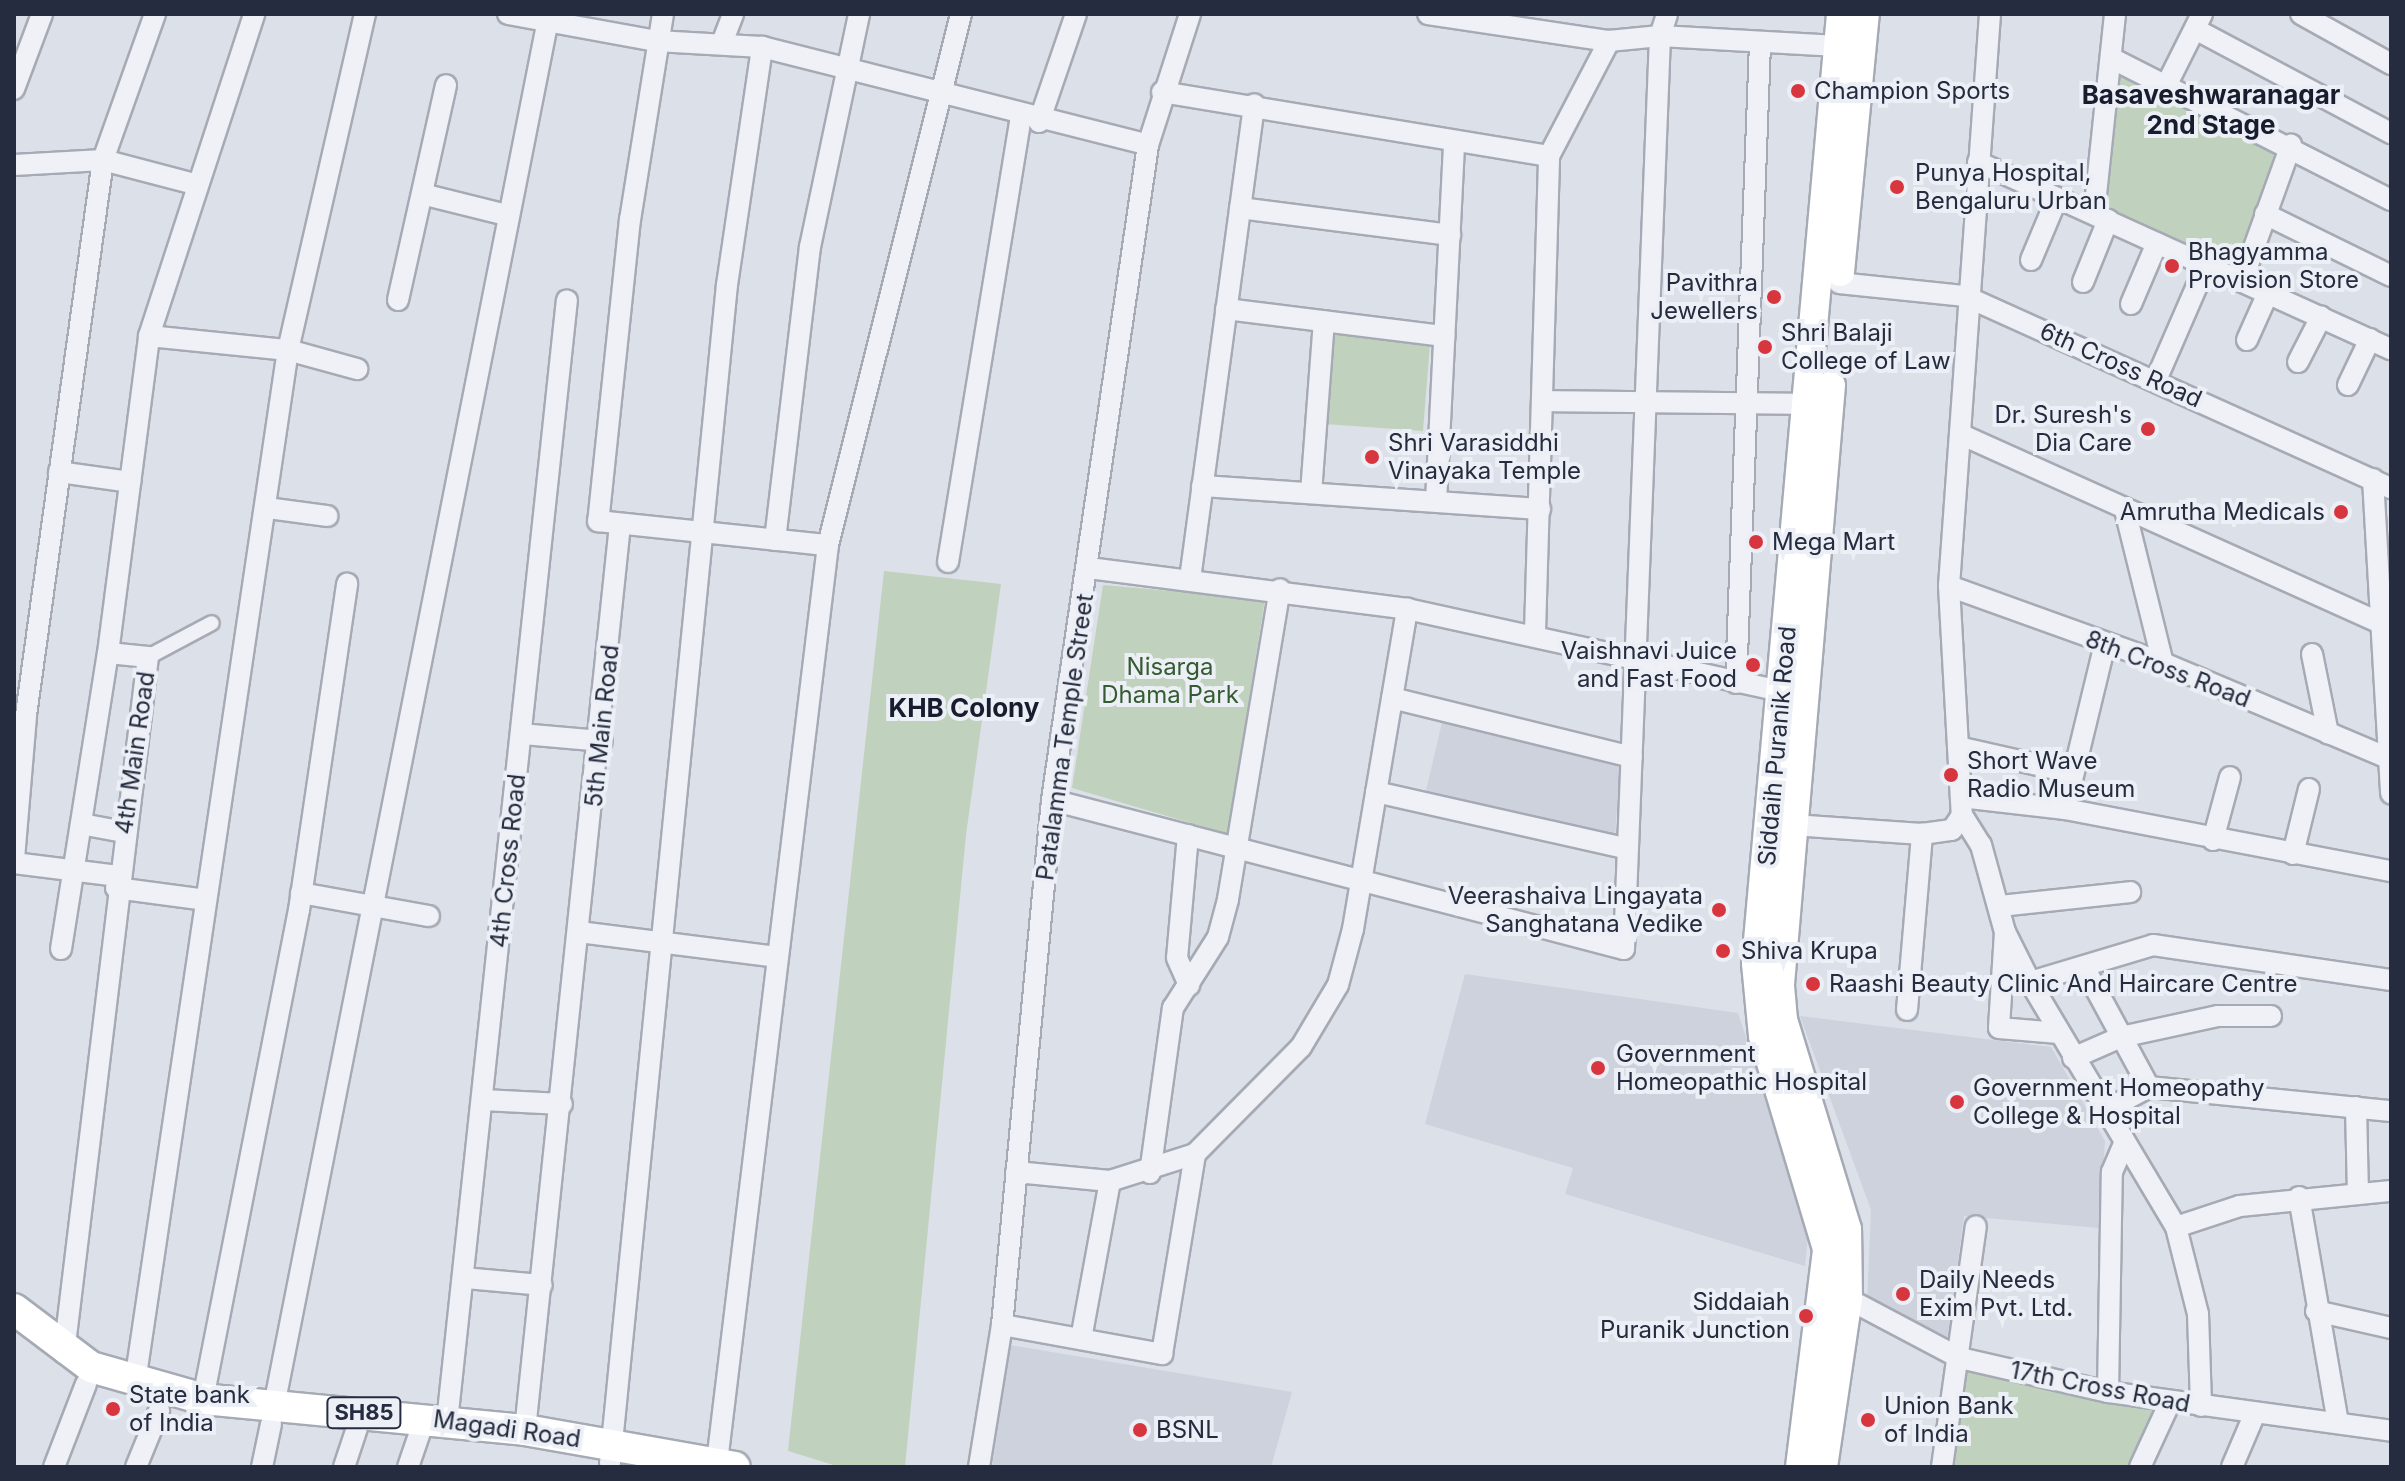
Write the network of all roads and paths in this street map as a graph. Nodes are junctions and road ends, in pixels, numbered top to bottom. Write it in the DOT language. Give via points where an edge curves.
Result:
graph roads {
  1 [pos="42,14"];
  2 [pos="155,14"];
  3 [pos="254,14"];
  4 [pos="365,14"];
  5 [pos="508,14"];
  6 [pos="663,14"];
  7 [pos="733,14"];
  8 [pos="859,14"];
  9 [pos="961,14"];
  10 [pos="1076,14"];
  11 [pos="1190,14"];
  12 [pos="1428,14"];
  13 [pos="1667,14"];
  14 [pos="1841,14"];
  15 [pos="1865,14"];
  16 [pos="1990,14"];
  17 [pos="2115,14"];
  18 [pos="2301,14"];
  19 [pos="548,17"];
  20 [pos="2199,22"];
  21 [pos="1660,36"];
  22 [pos="656,41"];
  23 [pos="1609,41"];
  24 [pos="722,43"];
  25 [pos="1760,43"];
  26 [pos="1838,46"];
  27 [pos="762,47"];
  28 [pos="2111,58"];
  29 [pos="2391,64"];
  30 [pos="844,69"];
  31 [pos="2168,82"];
  32 [pos="446,85"];
  33 [pos="14,89"];
  34 [pos="1162,92"];
  35 [pos="936,94"];
  36 [pos="1254,104"];
  37 [pos="1030,120"];
  38 [pos="2391,133"];
  39 [pos="1454,142"];
  40 [pos="1148,145"];
  41 [pos="2291,145"];
  42 [pos="1549,156"];
  43 [pos="103,160"];
  44 [pos="1978,162"];
  45 [pos="14,165"];
  46 [pos="198,185"];
  47 [pos="422,194"];
  48 [pos="2057,198"];
  49 [pos="2391,200"];
  50 [pos="1240,208"];
  51 [pos="2265,214"];
  52 [pos="506,215"];
  53 [pos="2101,217"];
  54 [pos="1450,235"];
  55 [pos="2157,243"];
  56 [pos="2031,260"];
  57 [pos="2206,265"];
  58 [pos="2391,276"];
  59 [pos="2242,281"];
  60 [pos="2083,282"];
  61 [pos="1839,283"];
  62 [pos="2268,293"];
  63 [pos="1965,296"];
  64 [pos="398,300"];
  65 [pos="567,300"];
  66 [pos="2131,304"];
  67 [pos="1226,309"];
  68 [pos="2321,317"];
  69 [pos="1324,321"];
  70 [pos="149,336"];
  71 [pos="1444,336"];
  72 [pos="2370,339"];
  73 [pos="2247,340"];
  74 [pos="2391,349"];
  75 [pos="288,350"];
  76 [pos="2298,362"];
  77 [pos="357,369"];
  78 [pos="2156,380"];
  79 [pos="2348,385"];
  80 [pos="1543,401"];
  81 [pos="1646,403"];
  82 [pos="1750,404"];
  83 [pos="1810,404"];
  84 [pos="1960,434"];
  85 [pos="59,472"];
  86 [pos="130,482"];
  87 [pos="2382,483"];
  88 [pos="1202,486"];
  89 [pos="1311,493"];
  90 [pos="1436,501"];
  91 [pos="267,508"];
  92 [pos="1540,509"];
  93 [pos="2125,510"];
  94 [pos="327,516"];
  95 [pos="620,524"];
  96 [pos="703,534"];
  97 [pos="775,540"];
  98 [pos="828,545"];
  99 [pos="948,562"];
  100 [pos="1089,568"];
  101 [pos="1190,579"];
  102 [pos="347,584"];
  103 [pos="1949,586"];
  104 [pos="1280,589"];
  105 [pos="1407,609"];
  106 [pos="254,610"];
  107 [pos="233,616"];
  108 [pos="212,623"];
  109 [pos="2382,624"];
  110 [pos="1535,632"];
  111 [pos="2105,644"];
  112 [pos="108,653"];
  113 [pos="2312,654"];
  114 [pos="148,657"];
  115 [pos="1637,661"];
  116 [pos="2163,663"];
  117 [pos="1736,683"];
  118 [pos="1792,694"];
  119 [pos="1392,698"];
  120 [pos="20,713"];
  121 [pos="2328,733"];
  122 [pos="522,734"];
  123 [pos="602,741"];
  124 [pos="1958,747"];
  125 [pos="1632,757"];
  126 [pos="2385,757"];
  127 [pos="2073,773"];
  128 [pos="2230,777"];
  129 [pos="2309,789"];
  130 [pos="1376,792"];
  131 [pos="2391,793"];
  132 [pos="1052,800"];
  133 [pos="1962,806"];
  134 [pos="2065,809"];
  135 [pos="81,824"];
  136 [pos="1793,825"];
  137 [pos="124,832"];
  138 [pos="1922,834"];
  139 [pos="1188,835"];
  140 [pos="2213,840"];
  141 [pos="1235,847"];
  142 [pos="1628,849"];
  143 [pos="2293,854"];
  144 [pos="14,858"];
  145 [pos="73,870"];
  146 [pos="2391,871"];
  147 [pos="1362,880"];
  148 [pos="117,882"];
  149 [pos="2130,892"];
  150 [pos="301,893"];
  151 [pos="206,900"];
  152 [pos="369,906"];
  153 [pos="2000,906"];
  154 [pos="429,916"];
  155 [pos="579,932"];
  156 [pos="2005,932"];
  157 [pos="658,942"];
  158 [pos="61,949"];
  159 [pos="776,957"];
  160 [pos="2084,967"];
  161 [pos="2391,980"];
  162 [pos="2030,982"];
  163 [pos="1189,985"];
  164 [pos="1907,1010"];
  165 [pos="2271,1016"];
  166 [pos="2059,1033"];
  167 [pos="2121,1037"];
  168 [pos="2073,1058"];
  169 [pos="2149,1087"];
  170 [pos="483,1100"];
  171 [pos="562,1104"];
  172 [pos="2356,1107"];
  173 [pos="2106,1110"];
  174 [pos="2391,1111"];
  175 [pos="2124,1144"];
  176 [pos="1195,1154"];
  177 [pos="1016,1172"];
  178 [pos="1150,1173"];
  179 [pos="1110,1181"];
  180 [pos="2391,1191"];
  181 [pos="2358,1194"];
  182 [pos="2299,1197"];
  183 [pos="1976,1226"];
  184 [pos="2176,1227"];
  185 [pos="465,1278"];
  186 [pos="542,1285"];
  187 [pos="1837,1293"];
  188 [pos="14,1309"];
  189 [pos="2316,1311"];
  190 [pos="1002,1325"];
  191 [pos="2391,1328"];
  192 [pos="14,1335"];
  193 [pos="1081,1339"];
  194 [pos="64,1353"];
  195 [pos="1960,1358"];
  196 [pos="135,1382"];
  197 [pos="86,1384"];
  198 [pos="2108,1392"];
  199 [pos="203,1399"];
  200 [pos="2170,1402"];
  201 [pos="2201,1406"];
  202 [pos="159,1411"];
  203 [pos="2255,1413"];
  204 [pos="273,1415"];
  205 [pos="2338,1422"];
  206 [pos="434,1427"];
  207 [pos="357,1428"];
  208 [pos="525,1430"];
  209 [pos="2391,1431"];
  210 [pos="611,1454"];
  211 [pos="726,1464"];
  212 [pos="54,1467"];
  213 [pos="136,1467"];
  214 [pos="262,1467"];
  215 [pos="344,1467"];
  216 [pos="408,1467"];
  217 [pos="640,1467"];
  218 [pos="979,1467"];
  219 [pos="1800,1467"];
  220 [pos="1823,1467"];
  221 [pos="1942,1467"];
  222 [pos="2140,1467"];
  223 [pos="2232,1467"];
  1 -- 33 [label="street"];
  2 -- 43 [label="street"];
  3 -- 46 [label="street, 4th Main Road"];
  4 -- 75 [label="street"];
  5 -- 19 [label="street"];
  6 -- 22 [label="street"];
  7 -- 24 [label="street"];
  8 -- 30 [label="street"];
  9 -- 35 [label="street"];
  10 -- 37 [label="street"];
  11 -- 34 [label="street, Patalamma Temple Street"];
  12 -- 23 [label="street"];
  13 -- 21 [label="street"];
  14 -- 26 [label="main road, Siddaih Puranik Road"];
  15 -- 61 [label="main road, Siddaih Puranik Road"];
  16 -- 44 [label="street"];
  17 -- 28 [label="street"];
  18 -- 29 [label="street"];
  19 -- 22 [label="street"];
  19 -- 52 [label="street"];
  20 -- 31 [label="street"];
  20 -- 38 [label="street"];
  21 -- 23 [label="street"];
  21 -- 25 [label="street"];
  21 -- 81 [label="street"];
  22 -- 24 [label="street"];
  22 -- 95 [label="street" via="598,521"];
  23 -- 42 [label="street"];
  24 -- 27 [label="street"];
  25 -- 26 [label="street"];
  25 -- 82 [label="street"];
  26 -- 83 [label="main road, Siddaih Puranik Road"];
  27 -- 30 [label="street"];
  27 -- 96 [label="street" via="727,285"];
  28 -- 31 [label="street"];
  28 -- 53 [label="street"];
  30 -- 35 [label="street"];
  30 -- 97 [label="street" via="810,247"];
  31 -- 41 [label="street"];
  32 -- 47 [label="street"];
  34 -- 36 [label="street"];
  34 -- 40 [label="street, Patalamma Temple Street"];
  35 -- 37 [label="street"];
  35 -- 98 [label="street"];
  36 -- 39 [label="street"];
  36 -- 50 [label="street"];
  37 -- 40 [label="street"];
  37 -- 99 [label="street"];
  39 -- 42 [label="street"];
  39 -- 54 [label="street"];
  40 -- 100 [label="street, Patalamma Temple Street"];
  41 -- 49 [label="street"];
  41 -- 51 [label="street"];
  42 -- 80 [label="street"];
  43 -- 45 [label="street"];
  43 -- 46 [label="street"];
  43 -- 85 [label="street"];
  44 -- 48 [label="street"];
  44 -- 63 [label="street"];
  46 -- 70 [label="street, 4th Main Road"];
  47 -- 52 [label="street"];
  47 -- 64 [label="street"];
  48 -- 53 [label="street"];
  48 -- 56 [label="street"];
  50 -- 54 [label="street"];
  50 -- 67 [label="street"];
  51 -- 58 [label="street"];
  51 -- 59 [label="street"];
  52 -- 152 [label="street"];
  53 -- 55 [label="street"];
  53 -- 60 [label="street"];
  54 -- 71 [label="street"];
  55 -- 57 [label="street"];
  55 -- 66 [label="street"];
  57 -- 59 [label="street"];
  57 -- 78 [label="street"];
  59 -- 62 [label="street"];
  61 -- 63 [label="street, 6th Cross Road"];
  61 -- 118 [label="main road, Siddaih Puranik Road"];
  62 -- 68 [label="street"];
  62 -- 73 [label="street"];
  63 -- 78 [label="street, 6th Cross Road"];
  63 -- 84 [label="street"];
  65 -- 122 [label="street, 4th Cross Road"];
  67 -- 69 [label="street"];
  67 -- 88 [label="street"];
  68 -- 72 [label="street"];
  68 -- 76 [label="street"];
  69 -- 71 [label="street"];
  69 -- 89 [label="street"];
  70 -- 75 [label="street"];
  70 -- 86 [label="street, 4th Main Road"];
  71 -- 90 [label="street"];
  72 -- 74 [label="street"];
  72 -- 79 [label="street"];
  75 -- 77 [label="street"];
  75 -- 91 [label="street"];
  78 -- 87 [label="street, 6th Cross Road"];
  80 -- 81 [label="street"];
  80 -- 92 [label="street"];
  81 -- 82 [label="street"];
  81 -- 115 [label="street"];
  82 -- 83 [label="street"];
  82 -- 117 [label="street"];
  83 -- 118 [label="main road, Siddaih Puranik Road"];
  84 -- 93 [label="street"];
  84 -- 103 [label="street"];
  85 -- 86 [label="street"];
  85 -- 120 [label="street"];
  86 -- 112 [label="street, 4th Main Road"];
  87 -- 109 [label="street"];
  88 -- 89 [label="street"];
  88 -- 101 [label="street"];
  89 -- 90 [label="street"];
  90 -- 92 [label="street"];
  91 -- 94 [label="street"];
  91 -- 106 [label="street"];
  92 -- 110 [label="street"];
  93 -- 109 [label="street"];
  93 -- 116 [label="street"];
  95 -- 96 [label="street"];
  95 -- 123 [label="street, 5th Main Road"];
  96 -- 97 [label="street"];
  96 -- 157 [label="street"];
  97 -- 98 [label="street"];
  98 -- 159 [label="street"];
  100 -- 101 [label="street"];
  100 -- 132 [label="street, Patalamma Temple Street"];
  101 -- 104 [label="street"];
  102 -- 150 [label="street"];
  103 -- 111 [label="street, 8th Cross Road"];
  103 -- 124 [label="street"];
  104 -- 105 [label="street"];
  104 -- 141 [label="street"];
  105 -- 110 [label="street"];
  105 -- 119 [label="street"];
  106 -- 107 [label="street"];
  106 -- 151 [label="street"];
  108 -- 114 [label="street"];
  109 -- 126 [label="street"];
  110 -- 115 [label="street"];
  111 -- 116 [label="street, 8th Cross Road"];
  111 -- 127 [label="street"];
  112 -- 114 [label="street, 4th Main Road"];
  112 -- 135 [label="street"];
  113 -- 121 [label="street"];
  114 -- 137 [label="street, 4th Main Road"];
  115 -- 117 [label="street"];
  115 -- 125 [label="street"];
  116 -- 121 [label="street, 8th Cross Road"];
  117 -- 118 [label="street"];
  118 -- 136 [label="main road, Siddaih Puranik Road"];
  118 -- 187 [label="main road, Siddaih Puranik Road" via="1756,993 1825,1230"];
  119 -- 125 [label="street"];
  119 -- 130 [label="street"];
  120 -- 144 [label="street"];
  121 -- 126 [label="street, 8th Cross Road"];
  122 -- 123 [label="street"];
  122 -- 170 [label="street, 4th Cross Road"];
  123 -- 155 [label="street, 5th Main Road"];
  124 -- 127 [label="street"];
  124 -- 133 [label="street"];
  125 -- 142 [label="street"];
  126 -- 131 [label="street"];
  127 -- 134 [label="street"];
  128 -- 140 [label="street"];
  129 -- 143 [label="street"];
  130 -- 142 [label="street"];
  130 -- 147 [label="street"];
  132 -- 139 [label="street"];
  132 -- 177 [label="street, Patalamma Temple Street"];
  133 -- 134 [label="street"];
  133 -- 138 [label="street" via="1952,830"];
  133 -- 153 [label="street"];
  134 -- 140 [label="street"];
  135 -- 137 [label="street"];
  135 -- 145 [label="street"];
  136 -- 138 [label="street"];
  136 -- 187 [label="main road, Siddaih Puranik Road" via="1783,1020 1839,1190"];
  137 -- 148 [label="street, 4th Main Road"];
  138 -- 164 [label="street"];
  139 -- 141 [label="street"];
  139 -- 163 [label="street" via="1177,958"];
  140 -- 143 [label="street"];
  141 -- 147 [label="street"];
  141 -- 163 [label="street" via="1218,937"];
  142 -- 147 [label="street" via="1624,949"];
  143 -- 146 [label="street"];
  144 -- 145 [label="street"];
  145 -- 148 [label="street"];
  145 -- 158 [label="street"];
  147 -- 176 [label="street" via="1338,985 1301,1047"];
  148 -- 151 [label="street"];
  148 -- 194 [label="street, 4th Main Road"];
  149 -- 153 [label="street"];
  150 -- 152 [label="street"];
  150 -- 199 [label="street"];
  151 -- 196 [label="street"];
  152 -- 154 [label="street"];
  152 -- 204 [label="street" via="335,1120"];
  153 -- 156 [label="street"];
  155 -- 157 [label="street"];
  155 -- 171 [label="street, 5th Main Road"];
  156 -- 162 [label="street"];
  156 -- 166 [label="street" via="1999,1028"];
  157 -- 159 [label="street"];
  157 -- 210 [label="street"];
  159 -- 211 [label="street"];
  160 -- 161 [label="street" via="2153,945"];
  160 -- 162 [label="street"];
  160 -- 167 [label="street"];
  162 -- 166 [label="street"];
  163 -- 178 [label="street" via="1168,1029"];
  165 -- 167 [label="street" via="2218,1016"];
  166 -- 168 [label="street"];
  167 -- 168 [label="street"];
  167 -- 169 [label="street"];
  168 -- 173 [label="street"];
  169 -- 172 [label="street"];
  169 -- 173 [label="street"];
  170 -- 171 [label="street"];
  170 -- 185 [label="street, 4th Cross Road"];
  171 -- 186 [label="street, 5th Main Road"];
  172 -- 174 [label="street"];
  172 -- 181 [label="street"];
  173 -- 175 [label="street"];
  175 -- 184 [label="street"];
  175 -- 198 [label="street" via="2112,1172"];
  176 -- 178 [label="street"];
  176 -- 193 [label="street" via="1162,1354"];
  177 -- 179 [label="street"];
  177 -- 190 [label="street, Patalamma Temple Street"];
  178 -- 179 [label="street"];
  179 -- 193 [label="street"];
  180 -- 181 [label="street"];
  181 -- 182 [label="street"];
  182 -- 184 [label="street"];
  182 -- 189 [label="street"];
  183 -- 195 [label="street"];
  184 -- 201 [label="street" via="2198,1314"];
  185 -- 186 [label="street"];
  185 -- 206 [label="street, 4th Cross Road"];
  186 -- 208 [label="street, 5th Main Road"];
  187 -- 195 [label="street, 17th Cross Road"];
  187 -- 219 [label="main road, Siddaih Puranik Road"];
  187 -- 220 [label="main road, Siddaih Puranik Road"];
  188 -- 194 [label="main road, Magadi Road / SH85"];
  189 -- 191 [label="street"];
  189 -- 205 [label="street"];
  190 -- 193 [label="street"];
  190 -- 218 [label="street, Patalamma Temple Street"];
  192 -- 197 [label="main road, Magadi Road / SH85"];
  194 -- 196 [label="main road, Magadi Road / SH85"];
  195 -- 198 [label="street, 17th Cross Road"];
  195 -- 221 [label="street"];
  196 -- 199 [label="main road, Magadi Road / SH85"];
  197 -- 202 [label="main road, Magadi Road / SH85"];
  197 -- 212 [label="street"];
  198 -- 200 [label="street, 17th Cross Road"];
  199 -- 204 [label="main road, Magadi Road / SH85"];
  200 -- 201 [label="street, 17th Cross Road"];
  200 -- 222 [label="street"];
  201 -- 203 [label="street, 17th Cross Road"];
  202 -- 204 [label="main road, Magadi Road / SH85"];
  202 -- 213 [label="street"];
  203 -- 205 [label="street, 17th Cross Road"];
  203 -- 223 [label="street"];
  204 -- 206 [label="main road, Magadi Road / SH85"];
  204 -- 207 [label="main road, Magadi Road / SH85"];
  204 -- 214 [label="street"];
  205 -- 209 [label="street, 17th Cross Road"];
  206 -- 207 [label="main road, Magadi Road / SH85"];
  206 -- 208 [label="main road, Magadi Road / SH85"];
  206 -- 210 [label="main road, Magadi Road / SH85"];
  206 -- 216 [label="street, 4th Cross Road"];
  207 -- 215 [label="street"];
  208 -- 210 [label="main road, Magadi Road / SH85"];
  210 -- 211 [label="main road, Magadi Road / SH85"];
  210 -- 217 [label="main road, Magadi Road / SH85"];
}
